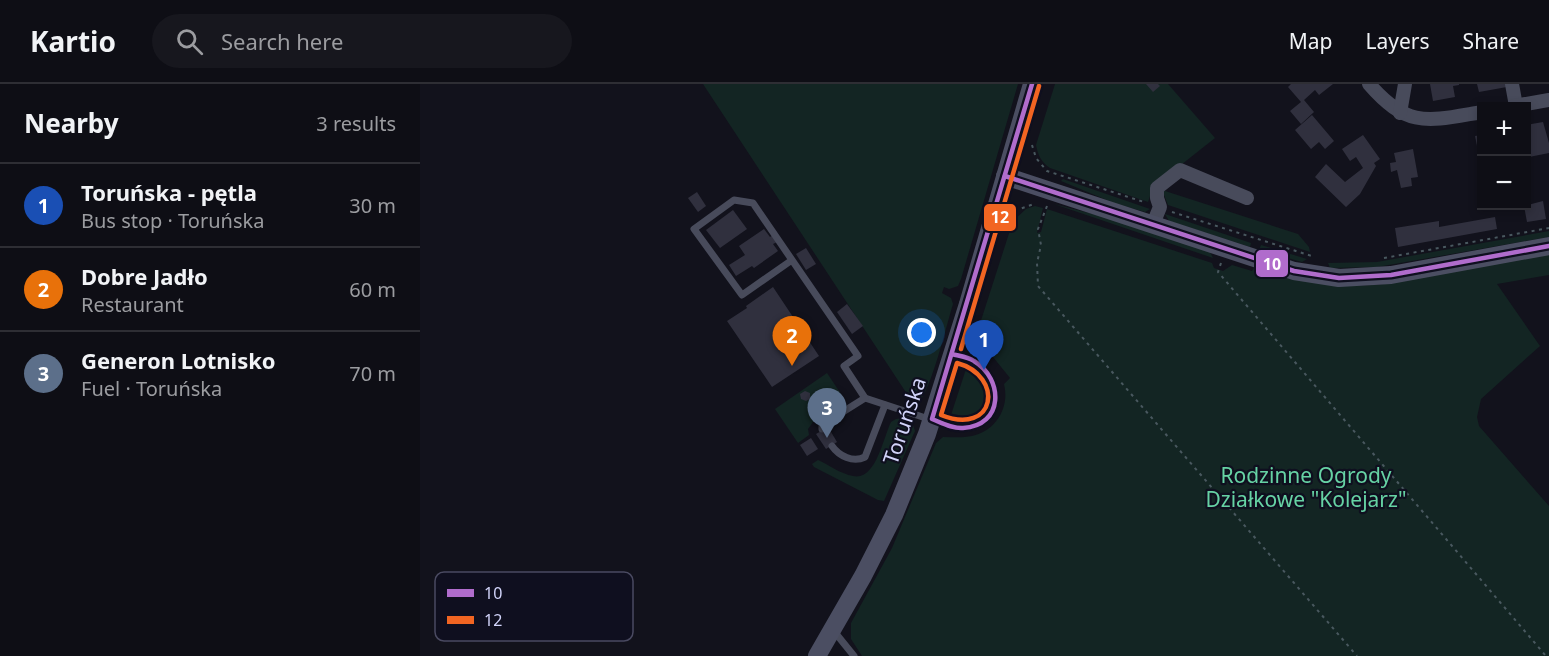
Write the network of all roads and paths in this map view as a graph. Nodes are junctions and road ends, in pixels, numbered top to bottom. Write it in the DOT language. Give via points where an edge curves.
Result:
graph roads {
  1 [pos="1032,84"];
  2 [pos="1369,84"];
  3 [pos="1405,84"];
  4 [pos="1512,84"];
  5 [pos="1549,100"];
  6 [pos="1514,102"];
  7 [pos="1531,103"];
  8 [pos="1400,112"];
  9 [pos="1477,113"];
  10 [pos="1032,142"];
  11 [pos="1005,176"];
  12 [pos="1248,198"];
  13 [pos="1047,206"];
  14 [pos="1156,216"];
  15 [pos="1549,228"];
  16 [pos="1549,246"];
  17 [pos="1318,257"];
  18 [pos="1382,258"];
  19 [pos="792,260"];
  20 [pos="1221,262"];
  21 [pos="952,354"];
  22 [pos="865,398"];
  23 [pos="885,405"];
  24 [pos="932,419"];
  25 [pos="822,429"];
  26 [pos="832,446"];
  27 [pos="833,630"];
  28 [pos="817,656"];
  29 [pos="854,656"];
  30 [pos="1357,656"];
  31 [pos="1545,656"];
  1 -- 11 [label="main road, Toruńska"];
  2 -- 8 [label="street"];
  3 -- 8 [label="street"];
  4 -- 6 [label="street"];
  5 -- 7 [label="street"];
  8 -- 9 [label="street" via="1416,119 1434,120"];
  10 -- 14 [label="path" via="1036,158 1047,171"];
  11 -- 14 [label="main road"];
  11 -- 21 [label="main road, Toruńska"];
  12 -- 14 [label="street" via="1180,170 1157,188"];
  13 -- 30 [label="path" via="1038,229 1038,286"];
  14 -- 16 [label="main road" via="1294,271 1339,278 1391,275"];
  14 -- 17 [label="path"];
  15 -- 18 [label="path"];
  19 -- 19 [label="lane" via="742,296 694,229 734,200 753,203"];
  19 -- 22 [label="lane" via="858,356 844,366"];
  20 -- 31 [label="path" via="1218,272"];
  21 -- 24 [label="main road, Toruńska"];
  21 -- 24 [label="lane" via="975,362 984,370 994,386 996,404 991,415 974,427 960,428"];
  22 -- 23 [label="lane"];
  22 -- 25 [label="lane" via="822,425"];
  23 -- 24 [label="lane"];
  23 -- 26 [label="lane" via="865,457 856,460 839,454"];
  24 -- 27 [label="main road, Toruńska" via="894,515"];
  27 -- 28 [label="main road, Toruńska"];
  27 -- 29 [label="lane"];
}
